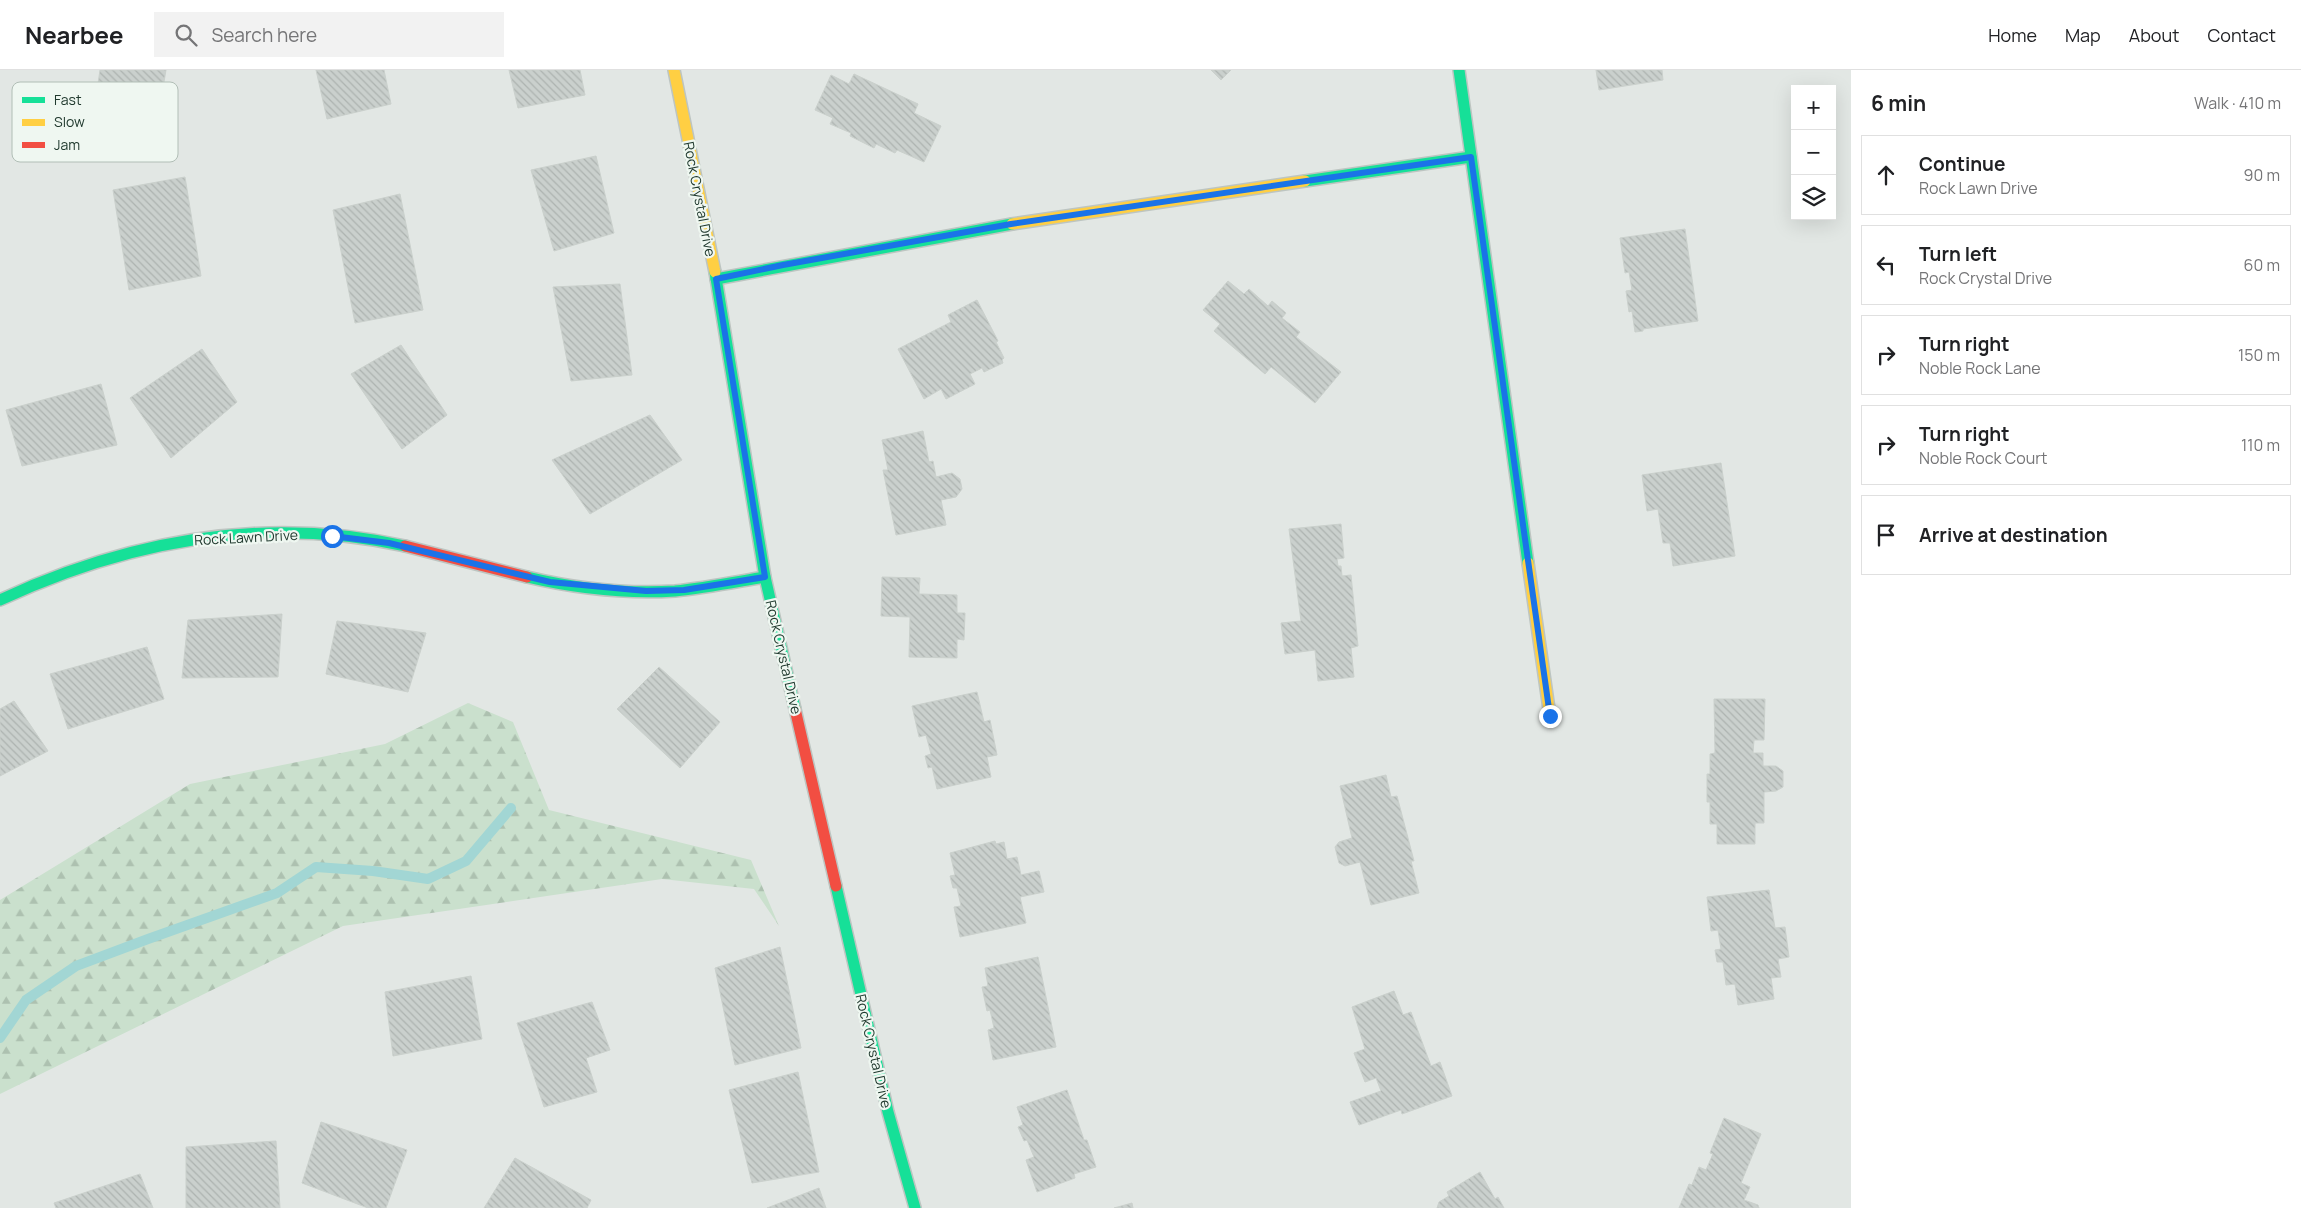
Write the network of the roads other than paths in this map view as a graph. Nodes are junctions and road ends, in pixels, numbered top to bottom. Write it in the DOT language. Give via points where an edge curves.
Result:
graph roads {
  1 [pos="674,70"];
  2 [pos="1459,70"];
  3 [pos="1471,157"];
  4 [pos="716,279"];
  5 [pos="765,577"];
  6 [pos="0,600"];
  7 [pos="1550,716"];
  8 [pos="915,1208"];
  1 -- 4 [label="street, Rock Crystal Drive"];
  2 -- 3 [label="street"];
  3 -- 4 [label="street" via="1011,224"];
  3 -- 7 [label="street"];
  4 -- 5 [label="street, Rock Crystal Drive"];
  5 -- 6 [label="street, Rock Lawn Drive" via="684,590 636,590 550,582 389,543 295,533 202,538 155,546 58,574"];
  5 -- 8 [label="street, Rock Crystal Drive" via="888,1112"];
}
